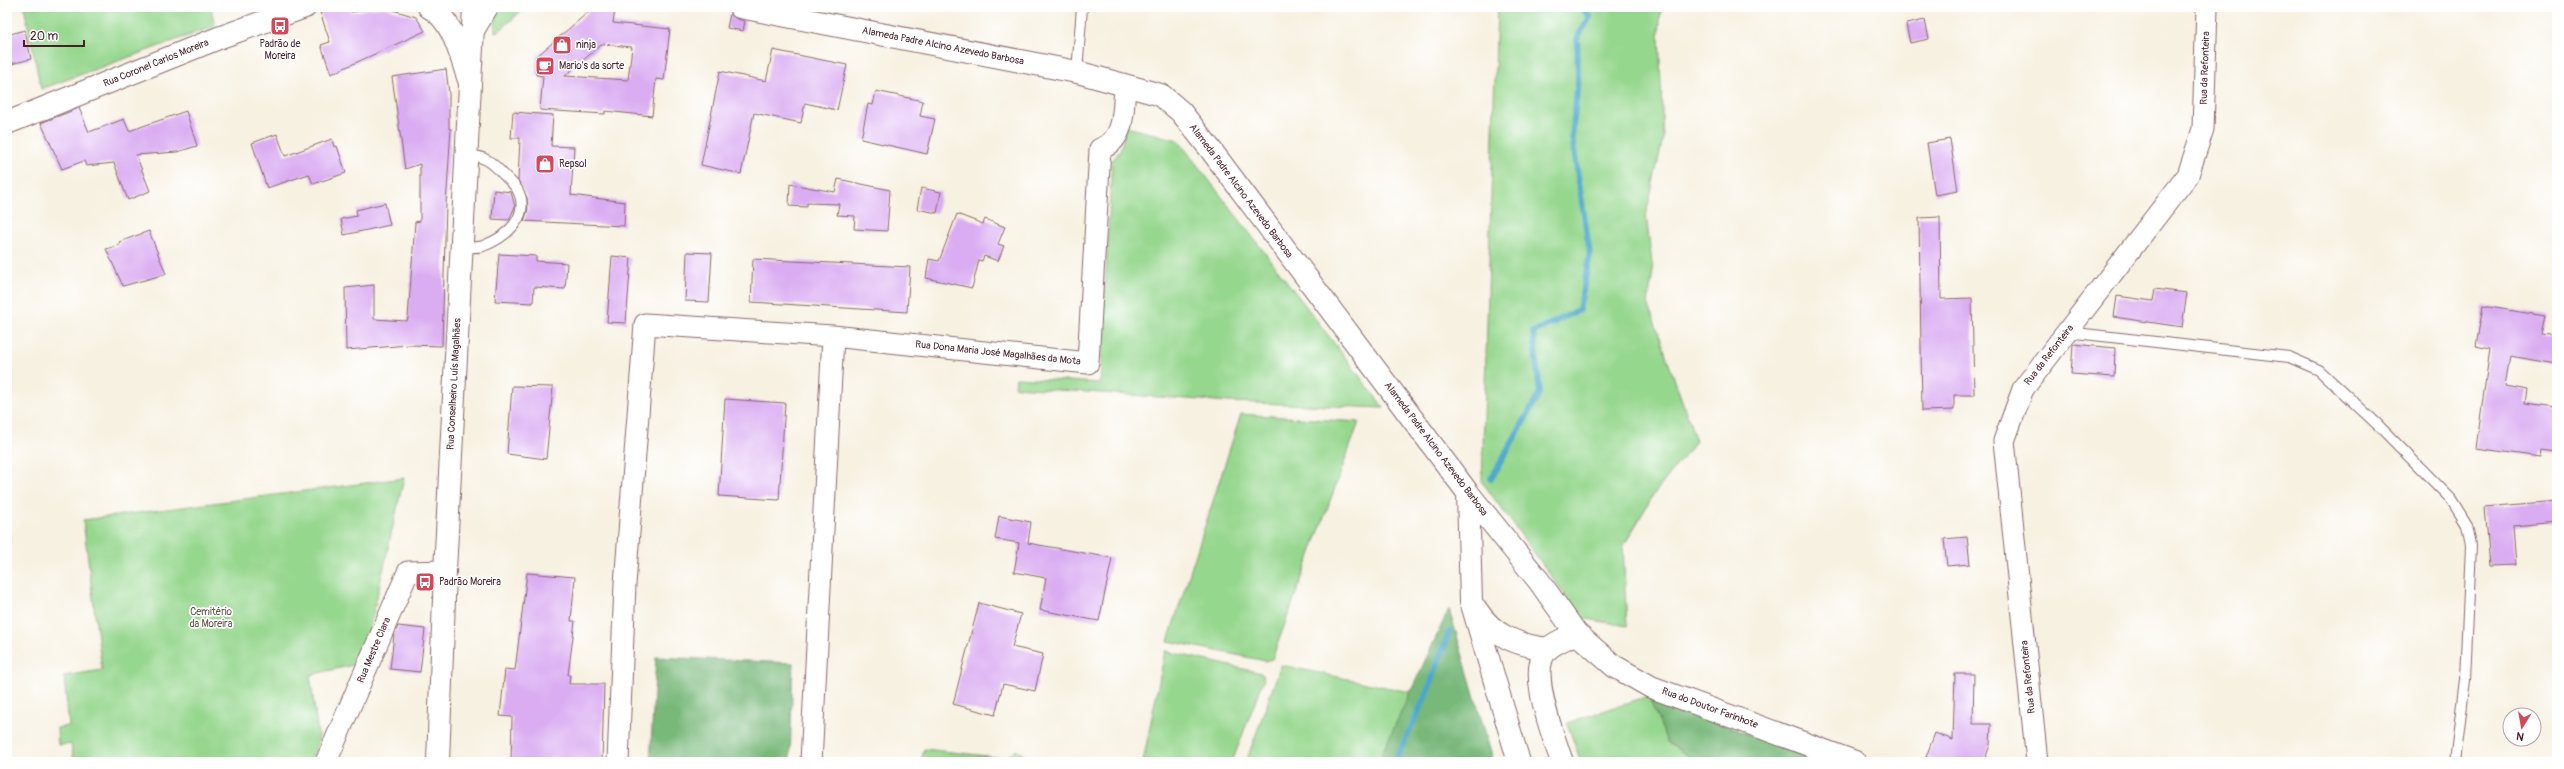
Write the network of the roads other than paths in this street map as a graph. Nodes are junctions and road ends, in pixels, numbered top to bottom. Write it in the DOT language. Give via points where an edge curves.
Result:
graph roads {
  1 [pos="305,7"];
  2 [pos="429,7"];
  3 [pos="474,7"];
  4 [pos="487,7"];
  5 [pos="740,7"];
  6 [pos="1082,7"];
  7 [pos="2207,7"];
  8 [pos="472,32"];
  9 [pos="1077,72"];
  10 [pos="469,80"];
  11 [pos="1125,86"];
  12 [pos="7,123"];
  13 [pos="465,155"];
  14 [pos="462,247"];
  15 [pos="2067,332"];
  16 [pos="833,336"];
  17 [pos="1468,493"];
  18 [pos="444,571"];
  19 [pos="1471,601"];
  20 [pos="1576,633"];
  21 [pos="1548,649"];
  22 [pos="326,762"];
  23 [pos="438,762"];
  24 [pos="618,762"];
  25 [pos="811,762"];
  26 [pos="1519,762"];
  27 [pos="1562,762"];
  28 [pos="1855,762"];
  29 [pos="2037,762"];
  30 [pos="2455,762"];
  1 -- 12 [label="main road, Rua Coronel Carlos Moreira" via="221,36"];
  2 -- 10 [label="main road" via="439,12 454,36"];
  3 -- 8 [label="main road, Rua Conselheiro Luís Magalhães"];
  4 -- 8 [label="main road"];
  5 -- 9 [label="main road, Alameda Padre Alcino Azevedo Barbosa"];
  6 -- 9 [label="lane"];
  7 -- 15 [label="street, Rua da Refonteira" via="2204,129 2188,175"];
  8 -- 10 [label="main road, Rua Conselheiro Luís Magalhães"];
  9 -- 11 [label="main road, Alameda Padre Alcino Azevedo Barbosa"];
  10 -- 13 [label="main road, Rua Conselheiro Luís Magalhães"];
  11 -- 16 [label="street, Rua Dona Maria José Magalhães da Mota" via="1118,136 1110,146 1100,149 1088,363"];
  11 -- 17 [label="main road, Alameda Padre Alcino Azevedo Barbosa" via="1161,95 1181,112"];
  13 -- 14 [label="main road, Rua Conselheiro Luís Magalhães"];
  13 -- 14 [label="lane" via="482,156 499,170 517,188 522,207 516,224 502,236 482,247"];
  14 -- 18 [label="main road, Rua Conselheiro Luís Magalhães"];
  15 -- 29 [label="street, Rua da Refonteira" via="2022,390 2004,441"];
  15 -- 30 [label="lane" via="2289,357 2319,370 2451,499 2467,525 2471,546 2465,679"];
  16 -- 24 [label="street, Rua Dona Maria José Magalhães da Mota" via="645,324 625,584"];
  16 -- 25 [label="street"];
  17 -- 19 [label="main road"];
  17 -- 20 [label="main road, Alameda Padre Alcino Azevedo Barbosa" via="1539,580"];
  18 -- 22 [label="street, Rua Mestre Clara" via="408,572"];
  18 -- 23 [label="main road, Rua Conselheiro Luís Magalhães"];
  19 -- 21 [label="main road" via="1490,627 1504,638 1525,646"];
  19 -- 26 [label="main road"];
  20 -- 21 [label="main road"];
  20 -- 28 [label="main road, Rua do Doutor Farinhote" via="1614,666 1651,687"];
  21 -- 27 [label="main road" via="1539,667 1538,685"];
}
